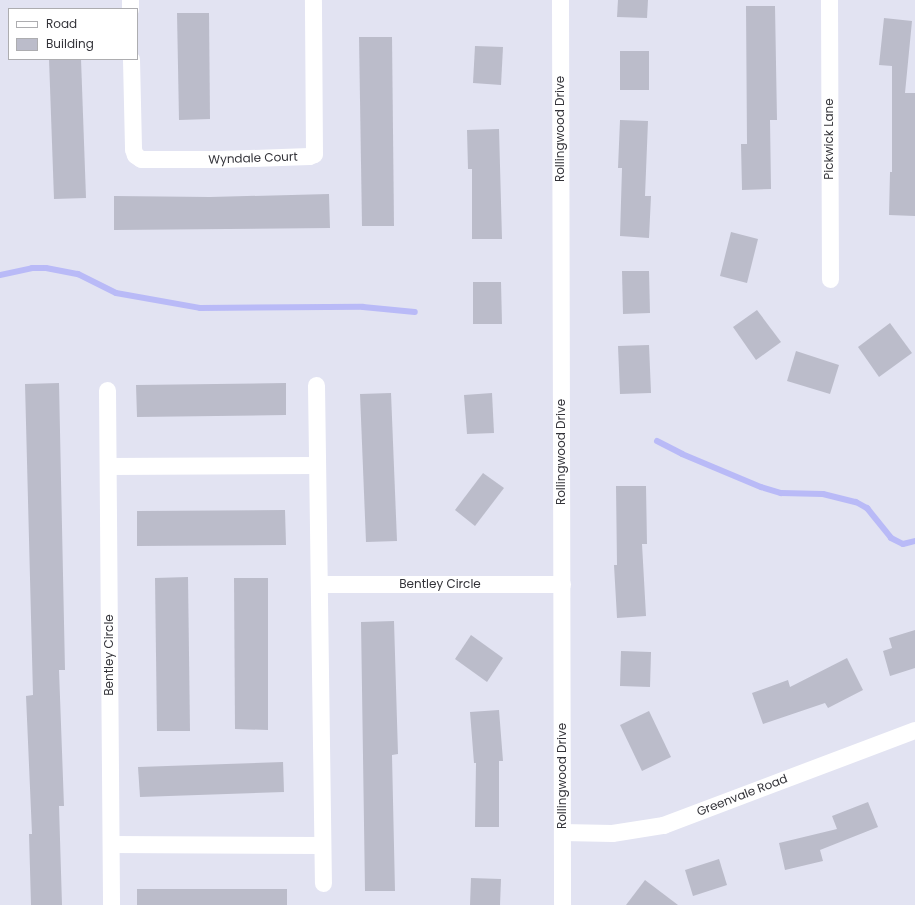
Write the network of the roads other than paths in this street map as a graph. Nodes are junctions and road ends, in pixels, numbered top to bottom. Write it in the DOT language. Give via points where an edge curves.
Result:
graph roads {
  1 [pos="313,0"];
  2 [pos="560,0"];
  3 [pos="829,0"];
  4 [pos="131,60"];
  5 [pos="830,279"];
  6 [pos="316,385"];
  7 [pos="108,390"];
  8 [pos="317,465"];
  9 [pos="108,466"];
  10 [pos="318,584"];
  11 [pos="562,584"];
  12 [pos="915,730"];
  13 [pos="562,832"];
  14 [pos="111,844"];
  15 [pos="322,845"];
  16 [pos="323,883"];
  17 [pos="111,905"];
  18 [pos="562,905"];
  1 -- 4 [label="street, Wyndale Court" via="314,154 309,156 141,159 132,149"];
  2 -- 11 [label="street, Rollingwood Drive"];
  3 -- 5 [label="street, Pickwick Lane"];
  6 -- 8 [label="street"];
  7 -- 9 [label="street, Bentley Circle"];
  8 -- 9 [label="street"];
  8 -- 10 [label="street"];
  9 -- 14 [label="street, Bentley Circle"];
  10 -- 11 [label="street, Bentley Circle"];
  10 -- 15 [label="street"];
  11 -- 13 [label="street, Rollingwood Drive"];
  12 -- 13 [label="street, Greenvale Road" via="663,825 612,833"];
  13 -- 18 [label="street, Rollingwood Drive"];
  14 -- 15 [label="street"];
  14 -- 17 [label="street, Bentley Circle"];
  15 -- 16 [label="street"];
}
